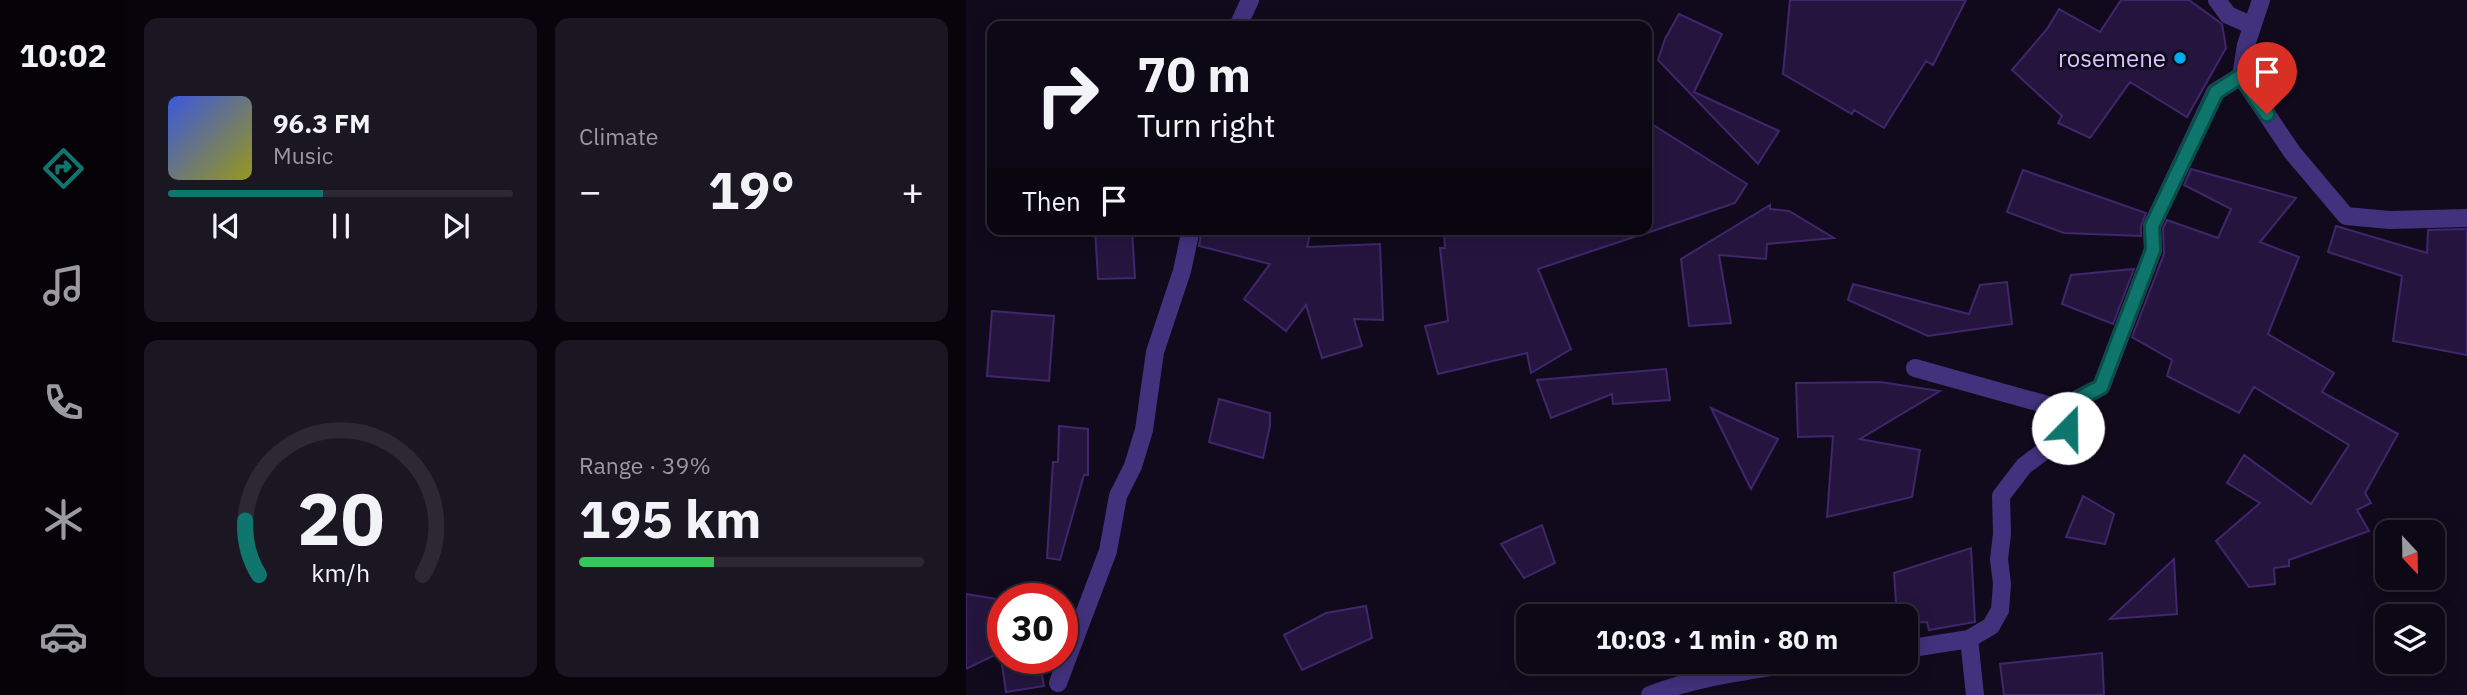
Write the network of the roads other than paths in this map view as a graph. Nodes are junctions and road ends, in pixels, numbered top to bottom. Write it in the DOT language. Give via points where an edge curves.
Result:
graph roads {
  1 [pos="1250,0"];
  2 [pos="2217,0"];
  3 [pos="2261,0"];
  4 [pos="1240,21"];
  5 [pos="2251,25"];
  6 [pos="2241,76"];
  7 [pos="2467,218"];
  8 [pos="1190,235"];
  9 [pos="1915,368"];
  10 [pos="2069,411"];
  11 [pos="1969,639"];
  12 [pos="1918,647"];
  13 [pos="1750,674"];
  14 [pos="1058,683"];
  15 [pos="1673,691"];
  16 [pos="1650,695"];
  17 [pos="1975,695"];
  1 -- 4 [label="street"];
  2 -- 5 [label="street" via="2228,15"];
  3 -- 5 [label="street"];
  5 -- 6 [label="street"];
  6 -- 7 [label="street" via="2292,152 2346,216"];
  6 -- 10 [label="street" via="2216,92 2152,226 2153,250 2101,387 2079,398"];
  8 -- 14 [label="street" via="1155,352 1144,430 1118,496 1108,551"];
  9 -- 10 [label="street"];
  10 -- 11 [label="street" via="2063,437 2024,466 2001,496 2000,610 1991,626"];
  11 -- 12 [label="street"];
  11 -- 17 [label="street"];
  13 -- 15 [label="street"];
  15 -- 16 [label="street"];
}
